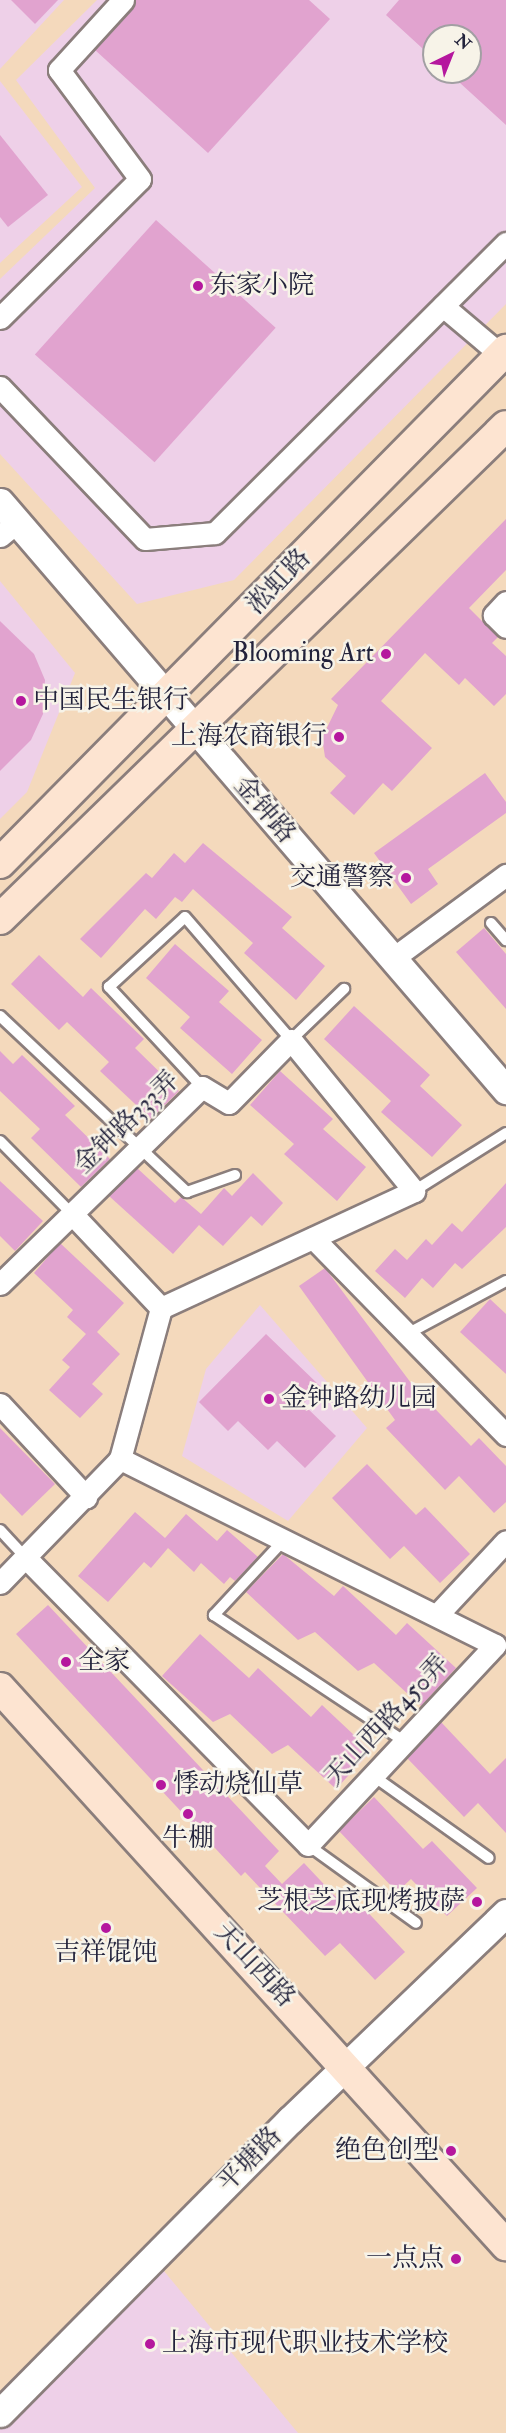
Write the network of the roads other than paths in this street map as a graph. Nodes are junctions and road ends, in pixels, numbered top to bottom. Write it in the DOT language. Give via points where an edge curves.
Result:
graph roads {
  1 [pos="123,0"];
  2 [pos="506,243"];
  3 [pos="442,306"];
  4 [pos="0,318"];
  5 [pos="503,353"];
  6 [pos="0,387"];
  7 [pos="506,426"];
  8 [pos="6,520"];
  9 [pos="506,602"];
  10 [pos="506,627"];
  11 [pos="166,698"];
  12 [pos="195,732"];
  13 [pos="0,863"];
  14 [pos="506,875"];
  15 [pos="0,919"];
  16 [pos="491,923"];
  17 [pos="506,940"];
  18 [pos="392,959"];
  19 [pos="344,989"];
  20 [pos="0,1016"];
  21 [pos="291,1040"];
  22 [pos="202,1087"];
  23 [pos="506,1090"];
  24 [pos="506,1133"];
  25 [pos="0,1141"];
  26 [pos="138,1150"];
  27 [pos="235,1176"];
  28 [pos="414,1191"];
  29 [pos="72,1214"];
  30 [pos="313,1238"];
  31 [pos="2,1279"];
  32 [pos="506,1281"];
  33 [pos="161,1308"];
  34 [pos="406,1334"];
  35 [pos="0,1404"];
  36 [pos="506,1435"];
  37 [pos="120,1459"];
  38 [pos="86,1497"];
  39 [pos="0,1530"];
  40 [pos="284,1540"];
  41 [pos="506,1541"];
  42 [pos="26,1558"];
  43 [pos="0,1583"];
  44 [pos="437,1615"];
  45 [pos="500,1648"];
  46 [pos="0,1688"];
  47 [pos="404,1741"];
  48 [pos="372,1775"];
  49 [pos="308,1845"];
  50 [pos="489,1858"];
  51 [pos="506,1913"];
  52 [pos="416,1923"];
  53 [pos="349,2068"];
  54 [pos="506,2245"];
  55 [pos="0,2413"];
  1 -- 4 [label="street" via="59,70 140,179"];
  2 -- 3 [label="street"];
  3 -- 5 [label="street"];
  3 -- 6 [label="street" via="215,533 145,539"];
  5 -- 11 [label="main road, 淞虹路"];
  7 -- 12 [label="main road, 淞虹路"];
  8 -- 11 [label="street, 金钟路"];
  9 -- 10 [label="street" via="494,615"];
  11 -- 12 [label="street, 金钟路"];
  11 -- 13 [label="main road, 淞虹路"];
  12 -- 15 [label="main road, 淞虹路"];
  12 -- 18 [label="street, 金钟路"];
  14 -- 18 [label="street"];
  16 -- 17 [label="lane"];
  18 -- 23 [label="street, 金钟路"];
  19 -- 21 [label="lane"];
  20 -- 26 [label="lane"];
  21 -- 22 [label="street, 金钟路333弄" via="229,1103"];
  21 -- 22 [label="lane" via="185,917 109,987"];
  21 -- 28 [label="street"];
  22 -- 26 [label="street, 金钟路333弄"];
  24 -- 28 [label="lane"];
  25 -- 29 [label="lane"];
  26 -- 27 [label="lane" via="187,1192"];
  26 -- 29 [label="street, 金钟路333弄"];
  28 -- 30 [label="street"];
  29 -- 31 [label="street"];
  29 -- 33 [label="street"];
  30 -- 33 [label="street"];
  30 -- 34 [label="street"];
  32 -- 34 [label="lane"];
  33 -- 37 [label="street"];
  34 -- 36 [label="street"];
  35 -- 38 [label="street"];
  37 -- 38 [label="street"];
  37 -- 40 [label="street, 天山西路450弄"];
  38 -- 42 [label="street"];
  39 -- 42 [label="lane"];
  40 -- 44 [label="street, 天山西路450弄"];
  40 -- 47 [label="lane" via="214,1615"];
  41 -- 44 [label="street"];
  42 -- 43 [label="street"];
  42 -- 49 [label="street"];
  44 -- 45 [label="street, 天山西路450弄"];
  45 -- 47 [label="street, 天山西路450弄"];
  46 -- 53 [label="main road, 天山西路"];
  47 -- 48 [label="street, 天山西路450弄"];
  48 -- 49 [label="street, 天山西路450弄"];
  48 -- 50 [label="lane"];
  49 -- 52 [label="lane"];
  51 -- 53 [label="street, 平塘路"];
  53 -- 54 [label="main road, 天山西路"];
  53 -- 55 [label="street, 平塘路" via="290,2120"];
}
